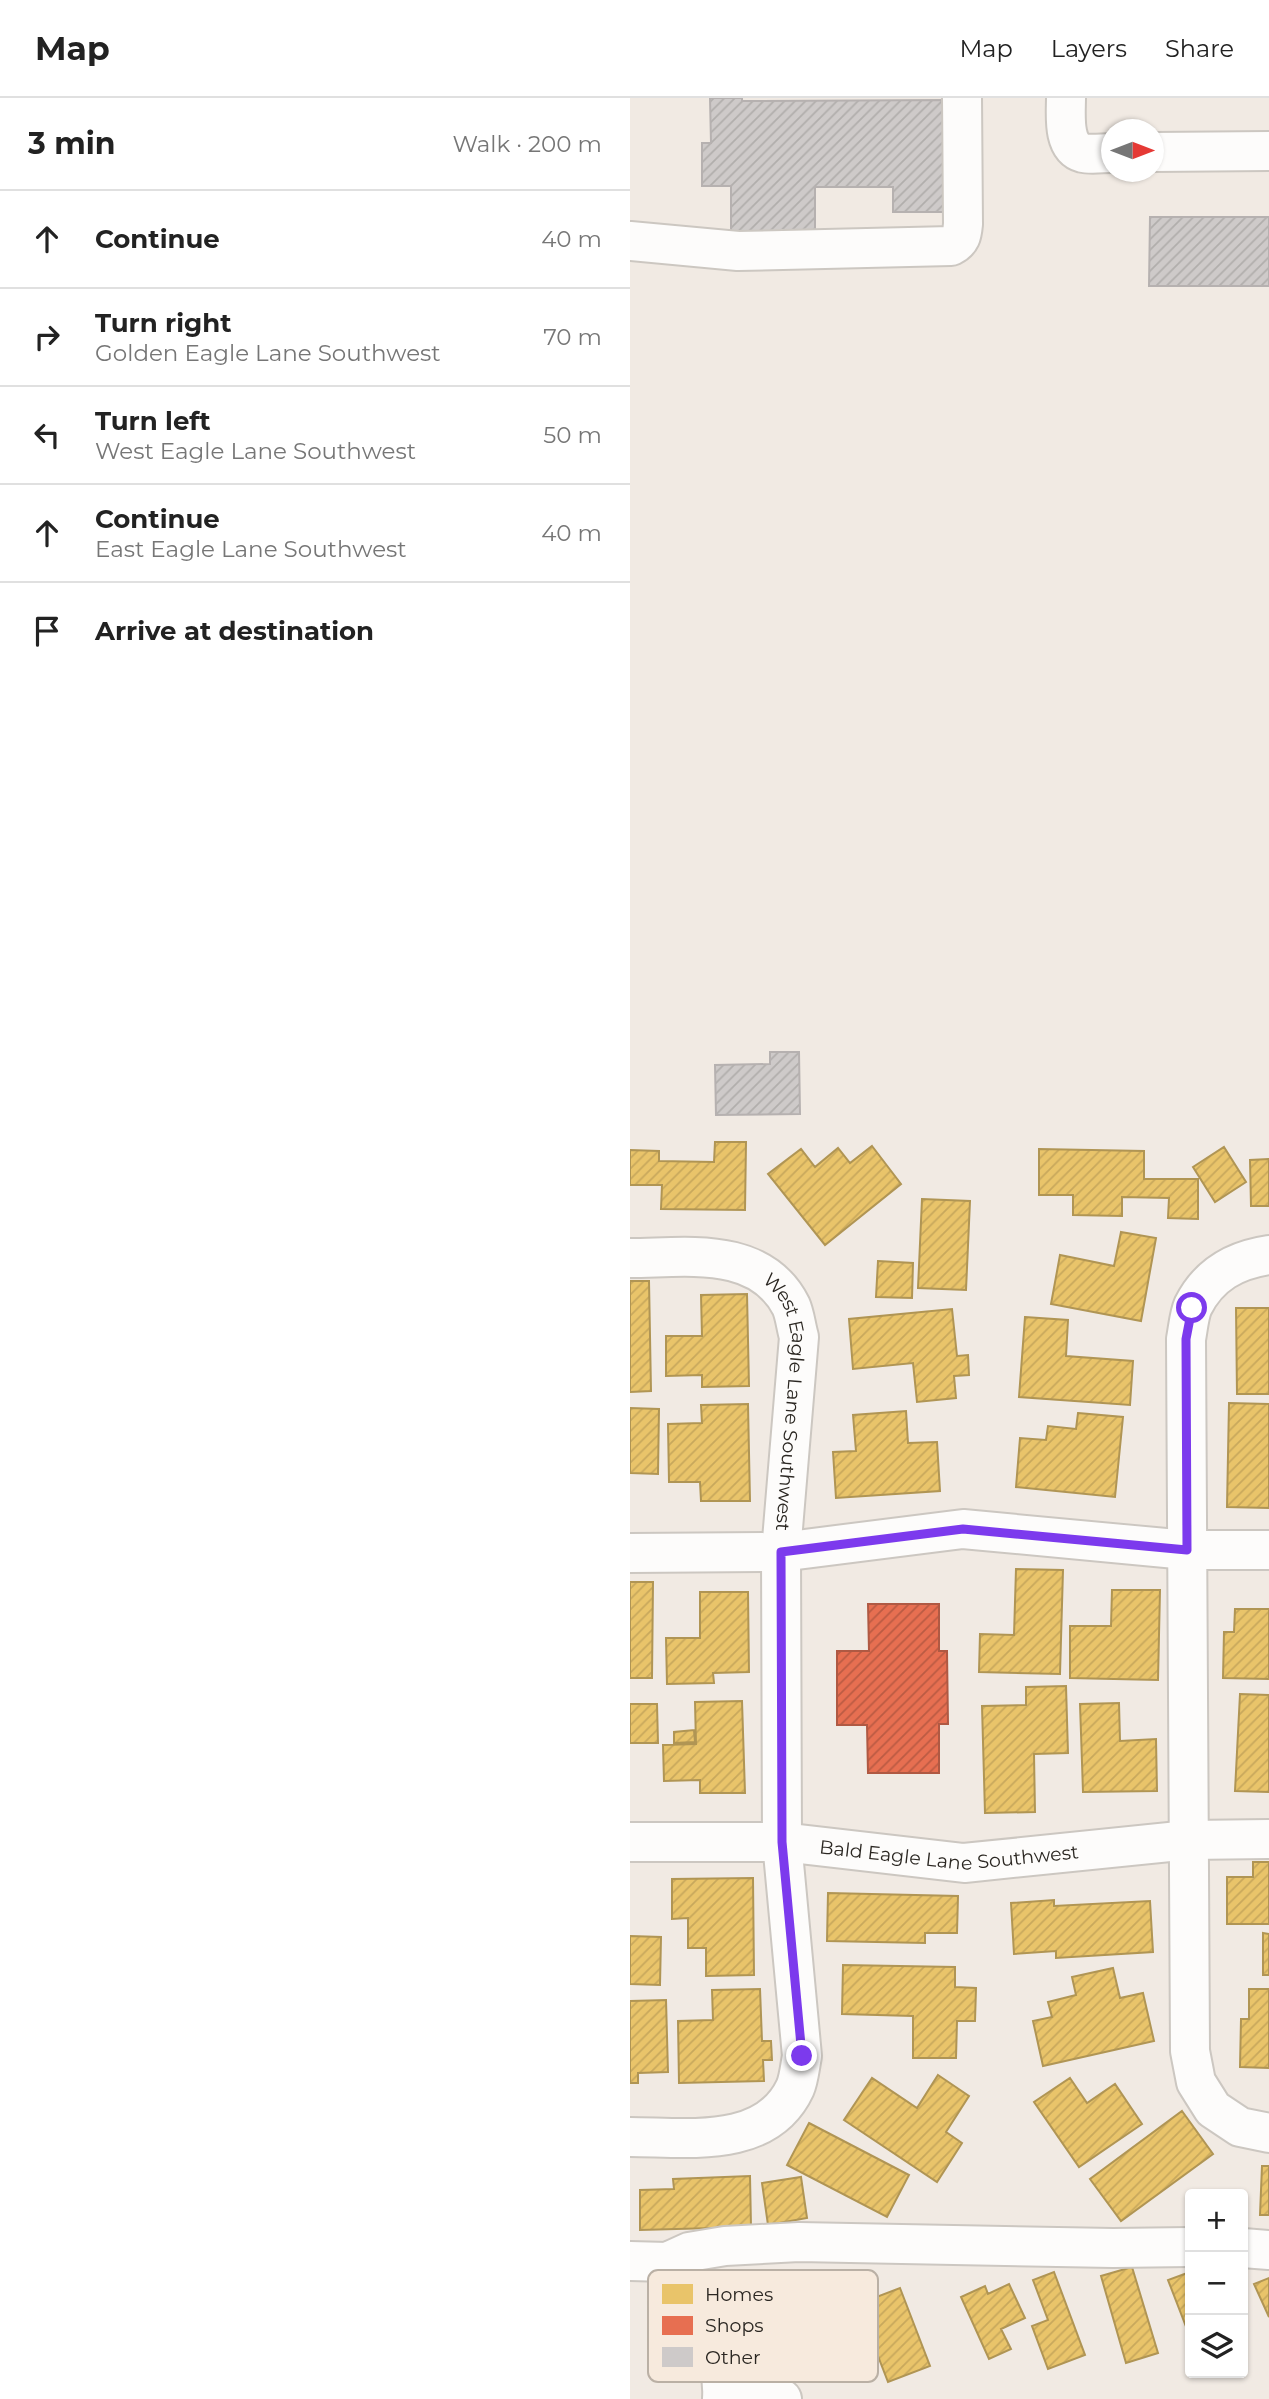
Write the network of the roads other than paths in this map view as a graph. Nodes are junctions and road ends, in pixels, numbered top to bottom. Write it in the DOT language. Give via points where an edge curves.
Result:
graph roads {
  1 [pos="962,98"];
  2 [pos="1066,98"];
  3 [pos="1269,151"];
  4 [pos="1164,152"];
  5 [pos="1101,153"];
  6 [pos="630,241"];
  7 [pos="1269,1255"];
  8 [pos="630,1258"];
  9 [pos="1187,1550"];
  10 [pos="1269,1550"];
  11 [pos="781,1552"];
  12 [pos="630,1553"];
  13 [pos="1269,1839"];
  14 [pos="1189,1840"];
  15 [pos="630,1842"];
  16 [pos="782,1842"];
  17 [pos="1269,2133"];
  18 [pos="630,2137"];
  19 [pos="1185,2247"];
  20 [pos="1248,2248"];
  21 [pos="1269,2250"];
  22 [pos="648,2261"];
  23 [pos="722,2392"];
  24 [pos="782,2399"];
  1 -- 6 [label="lane" via="963,224 962,235 951,246 738,251"];
  2 -- 5 [label="lane" via="1066,123 1073,145 1083,153"];
  3 -- 4 [label="lane"];
  7 -- 9 [label="lane" via="1235,1263 1209,1281 1192,1308 1186,1339"];
  8 -- 11 [label="lane, West Eagle Lane Southwest" via="715,1258 746,1263 773,1280 792,1307 799,1337"];
  9 -- 10 [label="lane"];
  9 -- 11 [label="lane" via="963,1529"];
  9 -- 14 [label="lane"];
  11 -- 12 [label="lane"];
  11 -- 16 [label="lane, West Eagle Lane Southwest"];
  13 -- 14 [label="lane, Bald Eagle Lane Southwest"];
  14 -- 16 [label="lane, Bald Eagle Lane Southwest" via="964,1863"];
  14 -- 17 [label="lane" via="1190,2051 1196,2082 1213,2109 1240,2127"];
  15 -- 16 [label="lane, Bald Eagle Lane Southwest"];
  16 -- 18 [label="lane, West Eagle Lane Southwest" via="802,2056 795,2087 777,2113 750,2131 719,2137"];
  19 -- 22 [label="lane" via="799,2242 725,2246"];
  20 -- 21 [label="lane"];
  23 -- 24 [label="lane" via="736,2386"];
}
